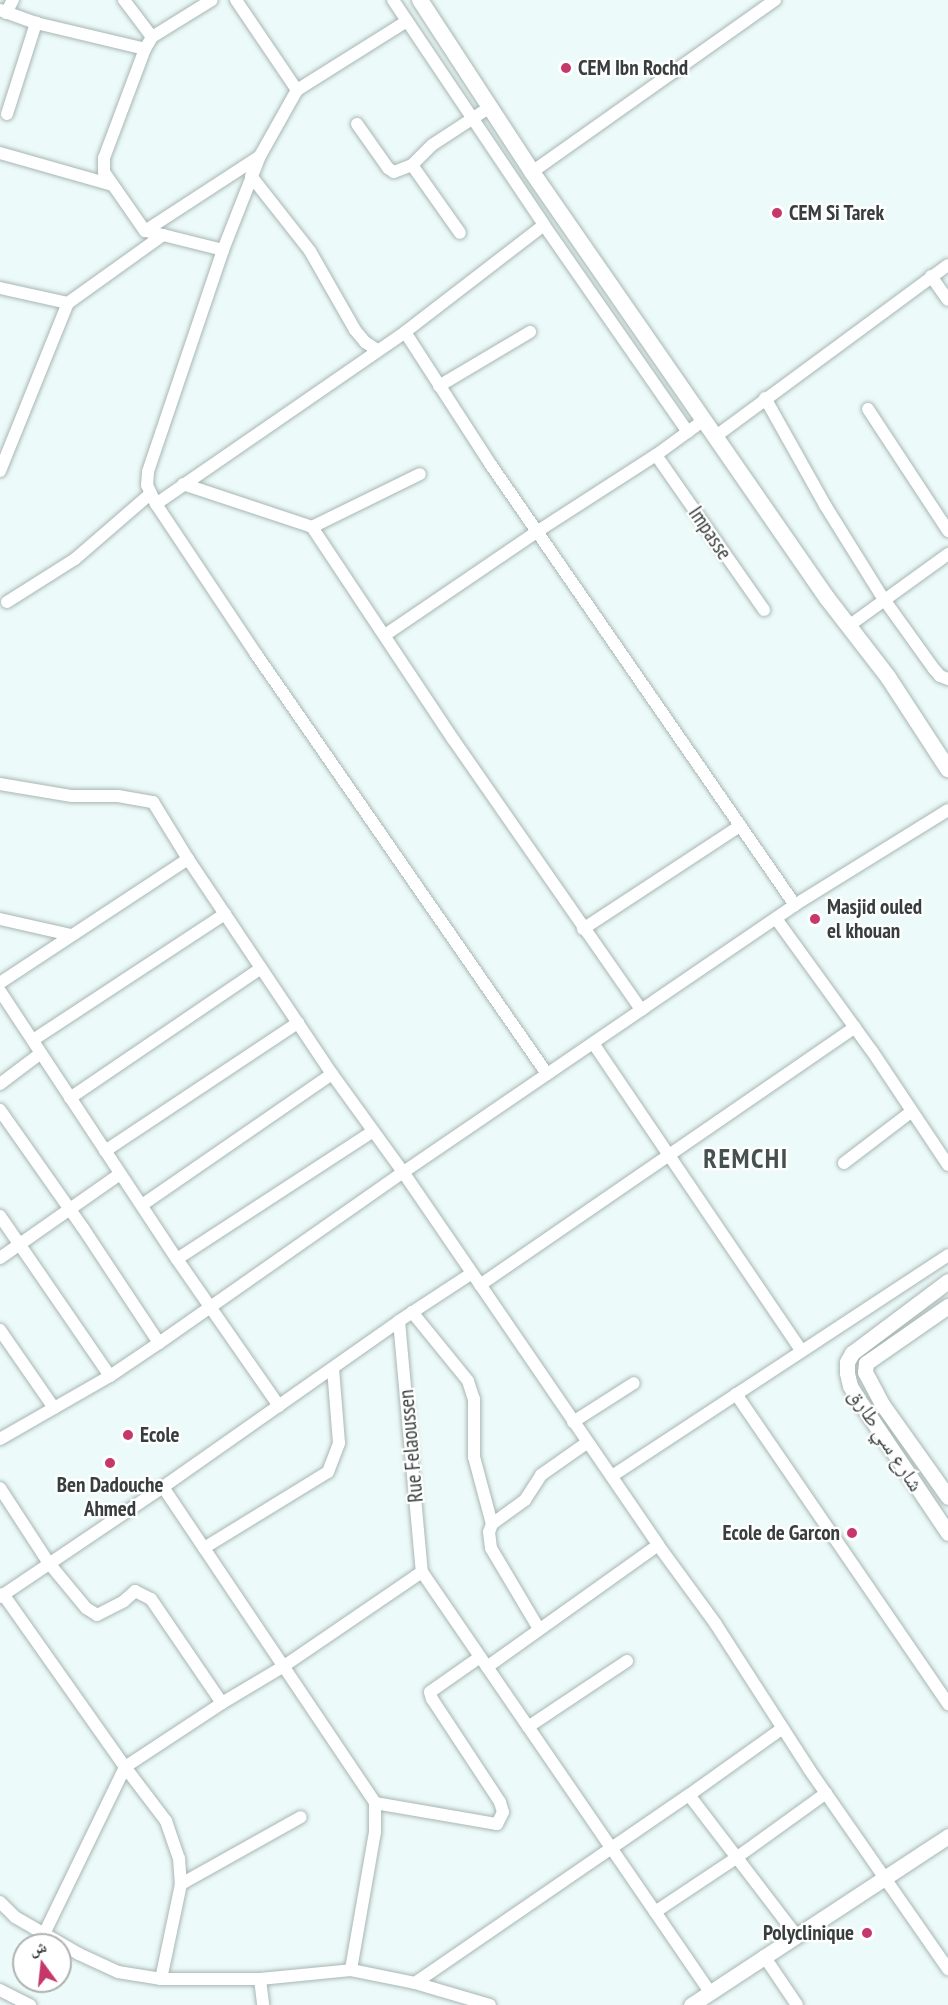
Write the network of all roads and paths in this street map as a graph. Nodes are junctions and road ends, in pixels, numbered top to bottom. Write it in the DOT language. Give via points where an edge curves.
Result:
graph roads {
  1 [pos="13,0"];
  2 [pos="124,0"];
  3 [pos="212,0"];
  4 [pos="236,0"];
  5 [pos="393,0"];
  6 [pos="420,0"];
  7 [pos="776,0"];
  8 [pos="3,12"];
  9 [pos="407,21"];
  10 [pos="36,23"];
  11 [pos="152,37"];
  12 [pos="145,49"];
  13 [pos="297,90"];
  14 [pos="490,107"];
  15 [pos="7,114"];
  16 [pos="472,118"];
  17 [pos="357,124"];
  18 [pos="0,153"];
  19 [pos="260,156"];
  20 [pos="412,165"];
  21 [pos="532,171"];
  22 [pos="251,176"];
  23 [pos="112,185"];
  24 [pos="544,225"];
  25 [pos="145,231"];
  26 [pos="460,233"];
  27 [pos="163,235"];
  28 [pos="223,250"];
  29 [pos="948,265"];
  30 [pos="931,276"];
  31 [pos="0,288"];
  32 [pos="948,300"];
  33 [pos="68,303"];
  34 [pos="405,332"];
  35 [pos="530,332"];
  36 [pos="377,350"];
  37 [pos="439,386"];
  38 [pos="765,398"];
  39 [pos="868,409"];
  40 [pos="704,420"];
  41 [pos="688,432"];
  42 [pos="716,436"];
  43 [pos="656,455"];
  44 [pos="0,471"];
  45 [pos="420,474"];
  46 [pos="183,484"];
  47 [pos="153,499"];
  48 [pos="312,527"];
  49 [pos="538,531"];
  50 [pos="948,531"];
  51 [pos="948,554"];
  52 [pos="883,598"];
  53 [pos="7,602"];
  54 [pos="764,610"];
  55 [pos="850,625"];
  56 [pos="385,635"];
  57 [pos="948,678"];
  58 [pos="948,769"];
  59 [pos="0,784"];
  60 [pos="948,810"];
  61 [pos="740,826"];
  62 [pos="188,859"];
  63 [pos="795,905"];
  64 [pos="225,914"];
  65 [pos="0,919"];
  66 [pos="777,920"];
  67 [pos="583,929"];
  68 [pos="71,935"];
  69 [pos="261,968"];
  70 [pos="0,982"];
  71 [pos="0,991"];
  72 [pos="641,1010"];
  73 [pos="298,1023"];
  74 [pos="855,1027"];
  75 [pos="33,1040"];
  76 [pos="593,1043"];
  77 [pos="41,1053"];
  78 [pos="332,1074"];
  79 [pos="548,1074"];
  80 [pos="0,1084"];
  81 [pos="70,1098"];
  82 [pos="0,1110"];
  83 [pos="911,1112"];
  84 [pos="373,1131"];
  85 [pos="105,1151"];
  86 [pos="669,1156"];
  87 [pos="844,1162"];
  88 [pos="948,1166"];
  89 [pos="403,1172"];
  90 [pos="120,1174"];
  91 [pos="142,1204"];
  92 [pos="70,1209"];
  93 [pos="0,1216"];
  94 [pos="19,1245"];
  95 [pos="948,1255"];
  96 [pos="0,1258"];
  97 [pos="177,1259"];
  98 [pos="472,1273"];
  99 [pos="948,1281"];
  100 [pos="480,1285"];
  101 [pos="948,1306"];
  102 [pos="209,1309"];
  103 [pos="412,1312"];
  104 [pos="399,1321"];
  105 [pos="0,1330"];
  106 [pos="159,1343"];
  107 [pos="801,1350"];
  108 [pos="852,1353"];
  109 [pos="866,1363"];
  110 [pos="333,1368"];
  111 [pos="110,1376"];
  112 [pos="634,1383"];
  113 [pos="736,1394"];
  114 [pos="279,1406"];
  115 [pos="54,1408"];
  116 [pos="573,1422"];
  117 [pos="0,1439"];
  118 [pos="588,1442"];
  119 [pos="612,1476"];
  120 [pos="0,1488"];
  121 [pos="163,1488"];
  122 [pos="948,1497"];
  123 [pos="492,1524"];
  124 [pos="948,1533"];
  125 [pos="658,1545"];
  126 [pos="204,1548"];
  127 [pos="48,1562"];
  128 [pos="422,1572"];
  129 [pos="2,1596"];
  130 [pos="539,1629"];
  131 [pos="627,1661"];
  132 [pos="484,1662"];
  133 [pos="284,1666"];
  134 [pos="222,1702"];
  135 [pos="948,1704"];
  136 [pos="528,1727"];
  137 [pos="783,1728"];
  138 [pos="125,1767"];
  139 [pos="826,1793"];
  140 [pos="688,1795"];
  141 [pos="375,1803"];
  142 [pos="301,1817"];
  143 [pos="948,1836"];
  144 [pos="612,1849"];
  145 [pos="736,1858"];
  146 [pos="885,1876"];
  147 [pos="181,1884"];
  148 [pos="0,1902"];
  149 [pos="655,1912"];
  150 [pos="42,1933"];
  151 [pos="44,1933"];
  152 [pos="796,1935"];
  153 [pos="72,1948"];
  154 [pos="764,1956"];
  155 [pos="948,1969"];
  156 [pos="351,1970"];
  157 [pos="161,1979"];
  158 [pos="260,1979"];
  159 [pos="415,1983"];
  160 [pos="0,1989"];
  161 [pos="710,1992"];
  162 [pos="30,2005"];
  163 [pos="263,2005"];
  164 [pos="490,2005"];
  165 [pos="691,2005"];
  166 [pos="797,2005"];
  1 -- 8 [label="street"];
  2 -- 11 [label="street"];
  3 -- 11 [label="street"];
  4 -- 13 [label="street"];
  5 -- 9 [label="street"];
  6 -- 14 [label="main road"];
  7 -- 21 [label="street"];
  8 -- 10 [label="street"];
  9 -- 13 [label="street"];
  9 -- 16 [label="street"];
  10 -- 12 [label="street"];
  10 -- 15 [label="street"];
  11 -- 12 [label="street"];
  12 -- 23 [label="street" via="104,158 104,172"];
  13 -- 19 [label="street"];
  14 -- 16 [label="street"];
  14 -- 21 [label="main road"];
  16 -- 20 [label="street" via="432,145"];
  16 -- 24 [label="street"];
  17 -- 20 [label="street" via="388,168 394,172"];
  18 -- 23 [label="street"];
  19 -- 22 [label="street"];
  19 -- 25 [label="street"];
  20 -- 26 [label="street"];
  21 -- 40 [label="main road"];
  22 -- 28 [label="street"];
  22 -- 36 [label="street" via="310,251 355,330"];
  23 -- 25 [label="street"];
  24 -- 34 [label="street"];
  24 -- 41 [label="street"];
  25 -- 27 [label="street"];
  27 -- 28 [label="street"];
  27 -- 33 [label="street"];
  28 -- 47 [label="street" via="148,472"];
  29 -- 30 [label="street"];
  30 -- 32 [label="street"];
  30 -- 38 [label="street"];
  31 -- 33 [label="street"];
  33 -- 44 [label="street"];
  34 -- 36 [label="street"];
  34 -- 37 [label="street"];
  35 -- 37 [label="street"];
  36 -- 46 [label="street"];
  37 -- 49 [label="street"];
  38 -- 42 [label="street"];
  38 -- 52 [label="street"];
  39 -- 50 [label="street"];
  40 -- 41 [label="street"];
  40 -- 42 [label="main road"];
  41 -- 43 [label="street"];
  42 -- 55 [label="main road" via="827,598"];
  43 -- 49 [label="street"];
  43 -- 54 [label="street, Impasse"];
  45 -- 48 [label="street"];
  46 -- 47 [label="street"];
  46 -- 48 [label="street"];
  47 -- 53 [label="street" via="83,553"];
  47 -- 79 [label="street"];
  48 -- 56 [label="street"];
  49 -- 56 [label="street"];
  49 -- 61 [label="street"];
  51 -- 52 [label="street"];
  52 -- 55 [label="street"];
  52 -- 57 [label="street" via="934,669"];
  55 -- 58 [label="main road"];
  56 -- 67 [label="street"];
  59 -- 62 [label="street" via="72,796 118,796 153,802"];
  60 -- 63 [label="street"];
  61 -- 63 [label="street"];
  61 -- 67 [label="street"];
  62 -- 64 [label="street"];
  62 -- 68 [label="street"];
  63 -- 66 [label="street"];
  64 -- 69 [label="street"];
  64 -- 75 [label="street"];
  65 -- 68 [label="street"];
  66 -- 72 [label="street"];
  66 -- 74 [label="street"];
  67 -- 72 [label="street"];
  68 -- 70 [label="street"];
  69 -- 73 [label="street"];
  69 -- 81 [label="street"];
  71 -- 75 [label="street"];
  72 -- 76 [label="street"];
  73 -- 78 [label="street"];
  73 -- 85 [label="street"];
  74 -- 83 [label="street"];
  74 -- 86 [label="street"];
  75 -- 77 [label="street"];
  76 -- 79 [label="street"];
  76 -- 86 [label="street"];
  77 -- 80 [label="street"];
  77 -- 81 [label="street"];
  78 -- 84 [label="street"];
  78 -- 91 [label="street"];
  79 -- 89 [label="street"];
  81 -- 85 [label="street"];
  82 -- 92 [label="street"];
  83 -- 87 [label="street"];
  83 -- 88 [label="street"];
  84 -- 89 [label="street"];
  84 -- 97 [label="street"];
  85 -- 90 [label="street"];
  86 -- 100 [label="street"];
  86 -- 107 [label="street"];
  89 -- 98 [label="street"];
  89 -- 102 [label="street"];
  90 -- 91 [label="street"];
  90 -- 92 [label="street"];
  91 -- 97 [label="street"];
  92 -- 94 [label="street"];
  92 -- 106 [label="street"];
  93 -- 94 [label="street"];
  94 -- 96 [label="street"];
  94 -- 111 [label="street"];
  95 -- 107 [label="street"];
  97 -- 102 [label="street"];
  98 -- 100 [label="street"];
  98 -- 103 [label="street"];
  99 -- 108 [label="street"];
  100 -- 116 [label="street"];
  101 -- 109 [label="street, شارع سي طارق"];
  102 -- 106 [label="street"];
  102 -- 114 [label="street"];
  103 -- 104 [label="street"];
  103 -- 123 [label="street" via="468,1382 474,1399 474,1457"];
  104 -- 110 [label="street"];
  104 -- 128 [label="street, Rue Felaoussen"];
  105 -- 115 [label="street"];
  106 -- 111 [label="street"];
  107 -- 113 [label="street"];
  108 -- 109 [label="street"];
  108 -- 124 [label="street, شارع سي طارق" via="847,1362 850,1386"];
  109 -- 122 [label="street, شارع سي طارق" via="868,1382"];
  110 -- 114 [label="street"];
  110 -- 126 [label="street" via="340,1428 328,1472"];
  111 -- 115 [label="street"];
  112 -- 116 [label="street"];
  113 -- 119 [label="street"];
  113 -- 135 [label="street"];
  114 -- 121 [label="street"];
  115 -- 117 [label="street"];
  116 -- 118 [label="street"];
  118 -- 119 [label="street"];
  118 -- 123 [label="street" via="541,1475 525,1500"];
  119 -- 125 [label="street"];
  120 -- 127 [label="street"];
  121 -- 126 [label="street"];
  121 -- 127 [label="street"];
  123 -- 130 [label="street" via="488,1540 491,1548"];
  125 -- 130 [label="street"];
  125 -- 137 [label="street" via="715,1623"];
  126 -- 133 [label="street"];
  127 -- 129 [label="street"];
  127 -- 134 [label="street" via="86,1608 97,1615 135,1591 151,1599"];
  128 -- 132 [label="street"];
  128 -- 133 [label="street"];
  129 -- 138 [label="street"];
  130 -- 132 [label="street"];
  131 -- 136 [label="street"];
  132 -- 136 [label="street"];
  132 -- 141 [label="street" via="430,1692 500,1802 503,1812 497,1824"];
  133 -- 134 [label="street"];
  133 -- 141 [label="street"];
  134 -- 138 [label="street"];
  136 -- 144 [label="street"];
  137 -- 139 [label="street"];
  137 -- 140 [label="street"];
  138 -- 147 [label="street" via="166,1821 178,1858"];
  138 -- 151 [label="street"];
  139 -- 145 [label="street"];
  139 -- 146 [label="street"];
  140 -- 144 [label="street"];
  140 -- 145 [label="street"];
  141 -- 156 [label="street" via="375,1832"];
  142 -- 147 [label="street"];
  143 -- 146 [label="street"];
  144 -- 149 [label="street"];
  144 -- 159 [label="street"];
  145 -- 149 [label="street"];
  145 -- 152 [label="street"];
  146 -- 152 [label="street"];
  146 -- 155 [label="street"];
  147 -- 157 [label="street"];
  148 -- 150 [label="street" via="15,1917"];
  149 -- 161 [label="street"];
  152 -- 154 [label="street"];
  153 -- 157 [label="street" via="118,1971"];
  154 -- 161 [label="street"];
  154 -- 166 [label="street"];
  156 -- 158 [label="street"];
  156 -- 159 [label="street"];
  157 -- 158 [label="street"];
  158 -- 163 [label="street"];
  159 -- 164 [label="street"];
  160 -- 162 [label="street"];
  161 -- 165 [label="street"];
}
